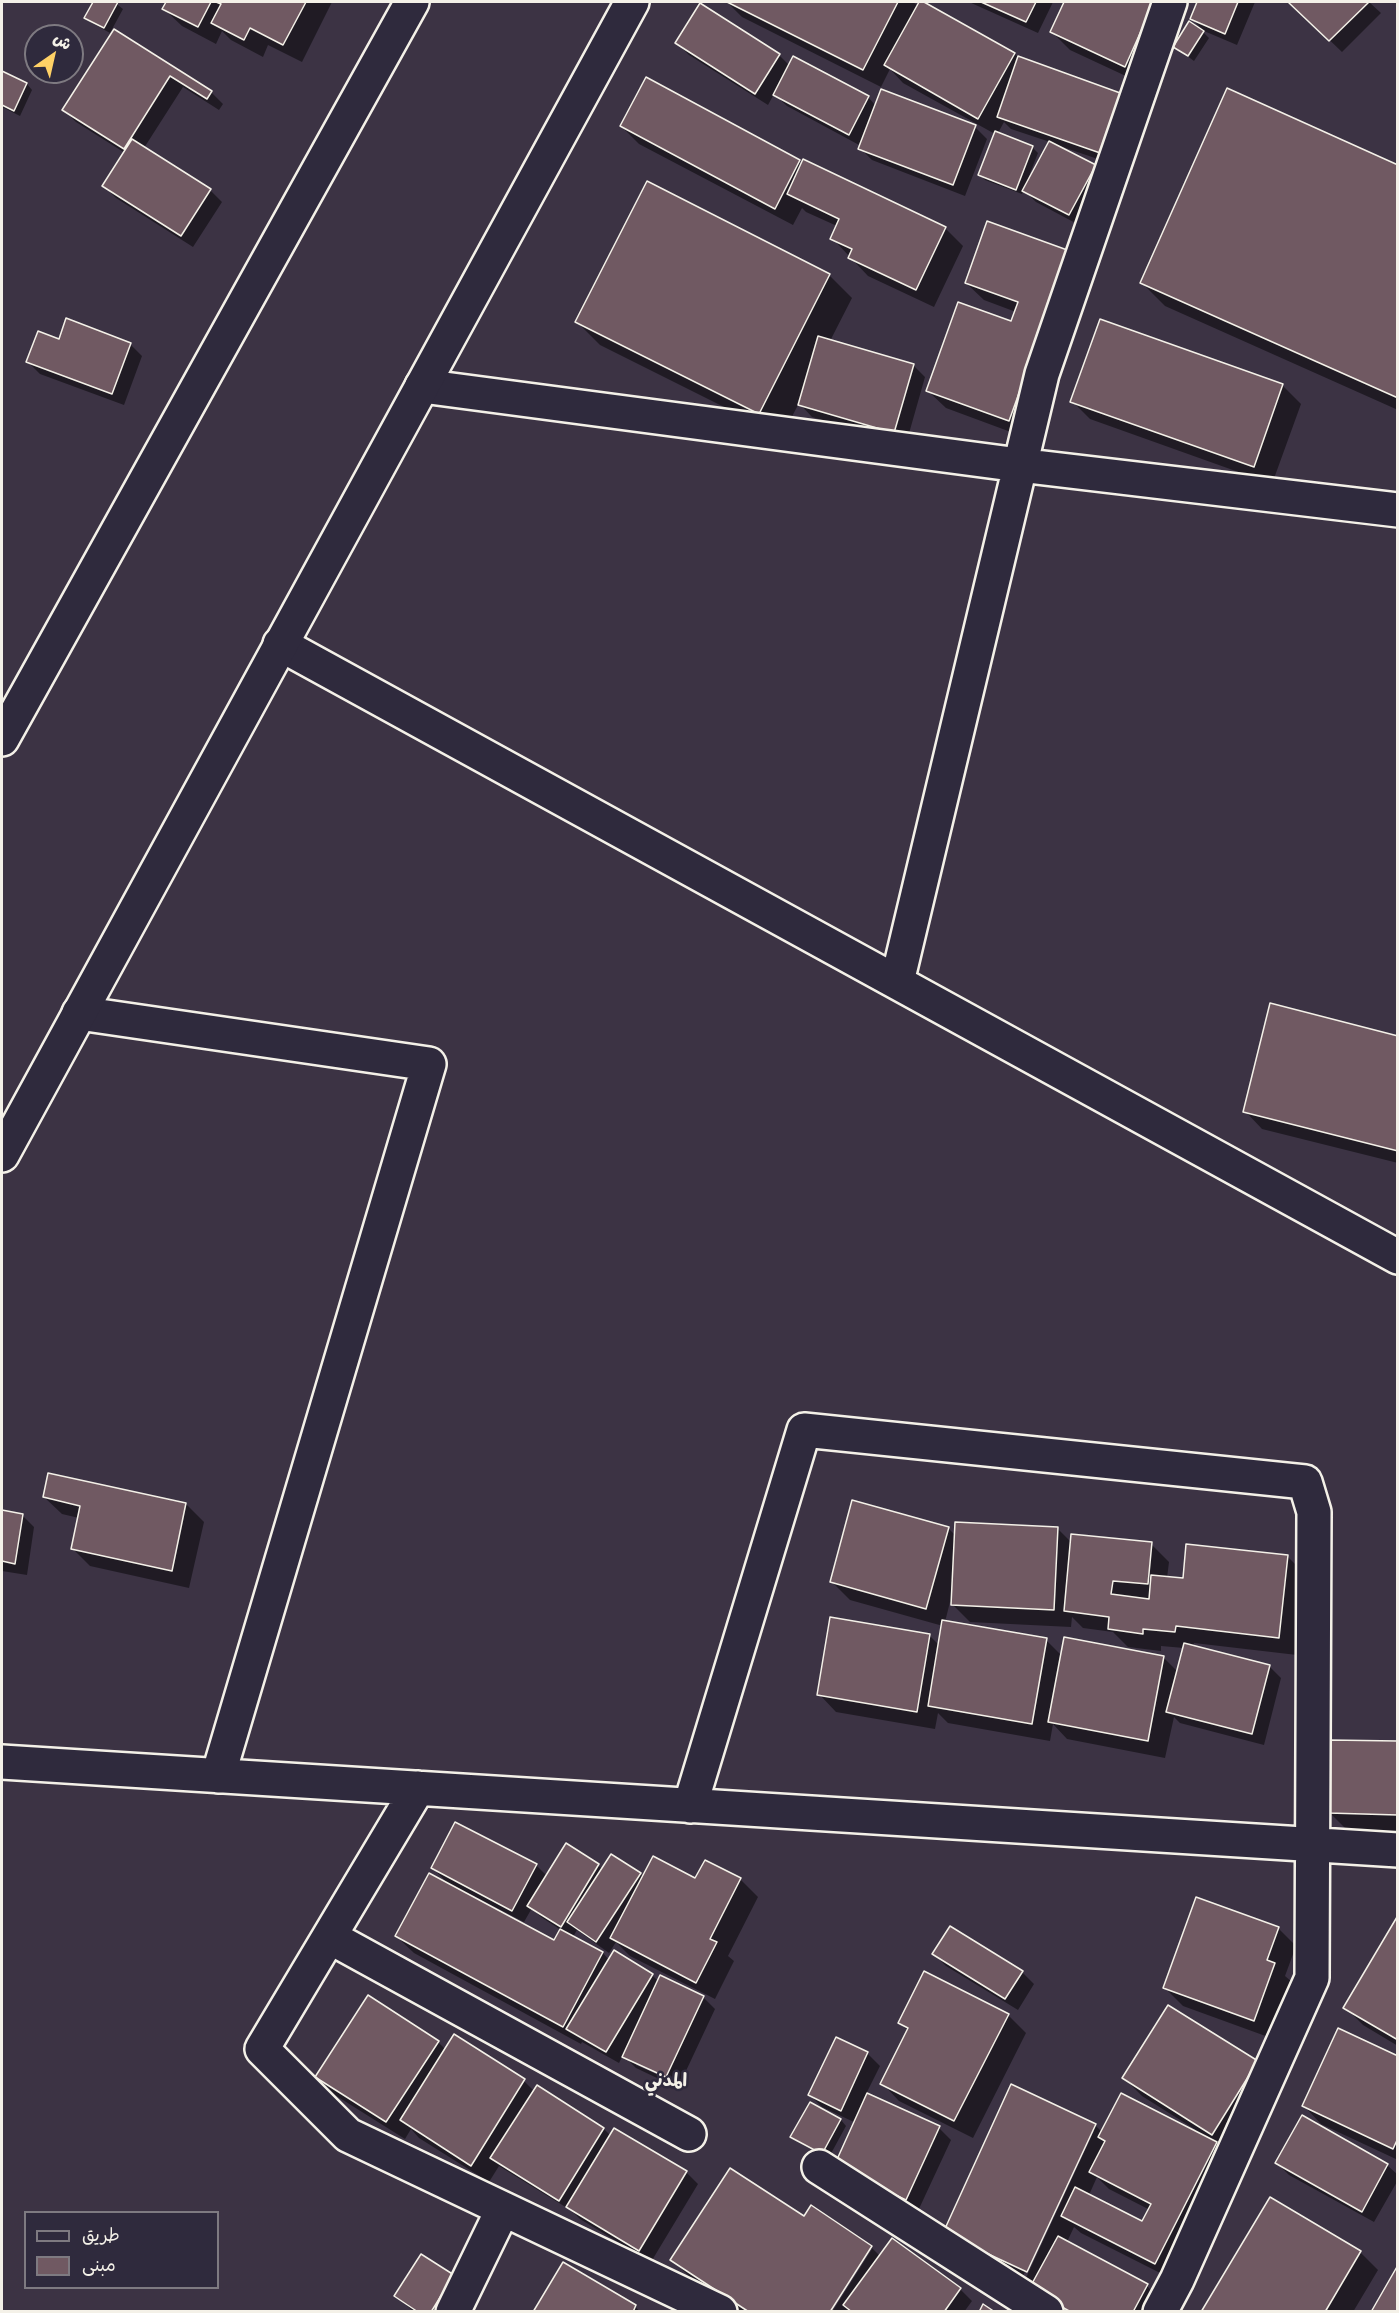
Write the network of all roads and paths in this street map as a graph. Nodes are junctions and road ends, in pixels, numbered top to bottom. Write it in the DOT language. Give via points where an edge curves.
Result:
graph roads {
  1 [pos="412,2"];
  2 [pos="632,2"];
  3 [pos="1170,2"];
  4 [pos="422,386"];
  5 [pos="1019,465"];
  6 [pos="1398,510"];
  7 [pos="280,644"];
  8 [pos="2,740"];
  9 [pos="897,982"];
  10 [pos="79,1013"];
  11 [pos="2,1155"];
  12 [pos="1395,1252"];
  13 [pos="2,1762"];
  14 [pos="218,1776"];
  15 [pos="418,1788"];
  16 [pos="690,1806"];
  17 [pos="1313,1844"];
  18 [pos="1398,1850"];
  19 [pos="330,1937"];
  20 [pos="689,2134"];
  21 [pos="819,2167"];
  22 [pos="503,2209"];
  23 [pos="453,2312"];
  24 [pos="720,2312"];
  25 [pos="1046,2312"];
  26 [pos="1160,2312"];
  1 -- 8 [label="street"];
  2 -- 4 [label="street"];
  3 -- 5 [label="street" via="1042,374"];
  4 -- 5 [label="street"];
  4 -- 7 [label="street"];
  5 -- 6 [label="street"];
  5 -- 9 [label="street"];
  7 -- 9 [label="street"];
  7 -- 10 [label="street"];
  9 -- 12 [label="street"];
  10 -- 11 [label="street"];
  10 -- 14 [label="street" via="429,1064"];
  13 -- 14 [label="street"];
  14 -- 15 [label="street"];
  15 -- 16 [label="street"];
  15 -- 19 [label="street"];
  16 -- 17 [label="street"];
  16 -- 17 [label="street" via="804,1430 1305,1482 1314,1512"];
  17 -- 18 [label="street"];
  17 -- 26 [label="street" via="1312,1978"];
  19 -- 20 [label="street"];
  19 -- 22 [label="street" via="262,2049 348,2135"];
  21 -- 25 [label="street"];
  22 -- 23 [label="street"];
  22 -- 24 [label="street"];
}
